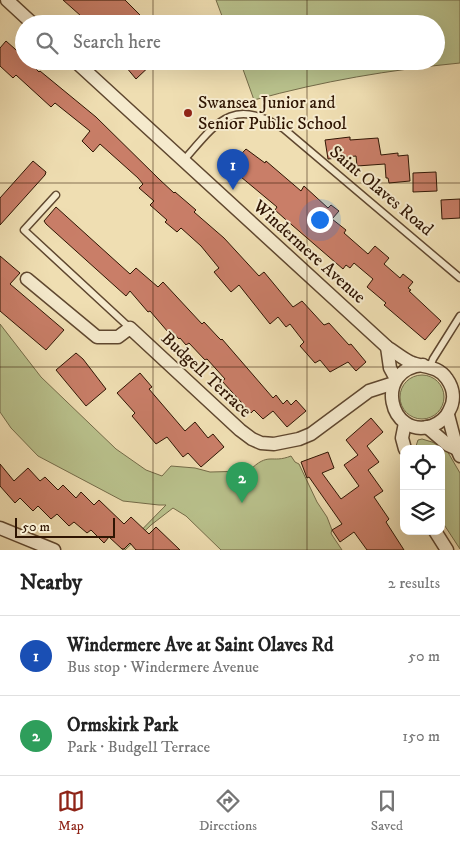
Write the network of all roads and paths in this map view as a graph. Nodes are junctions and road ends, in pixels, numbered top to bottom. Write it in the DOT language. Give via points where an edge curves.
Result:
graph roads {
  1 [pos="7,0"];
  2 [pos="24,15"];
  3 [pos="85,70"];
  4 [pos="184,160"];
  5 [pos="56,195"];
  6 [pos="460,278"];
  7 [pos="27,279"];
  8 [pos="460,316"];
  9 [pos="130,328"];
  10 [pos="387,348"];
  11 [pos="427,366"];
  12 [pos="395,381"];
  13 [pos="373,390"];
  14 [pos="456,392"];
  15 [pos="391,399"];
  16 [pos="453,412"];
  17 [pos="405,423"];
  18 [pos="423,427"];
  19 [pos="404,445"];
  20 [pos="408,445"];
  21 [pos="458,452"];
  22 [pos="0,528"];
  23 [pos="438,535"];
  24 [pos="54,550"];
  25 [pos="447,550"];
  1 -- 2 [label="street"];
  3 -- 4 [label="street, Windermere Avenue"];
  4 -- 6 [label="lane, Saint Olaves Road" via="222,120 240,114 258,115 284,129"];
  4 -- 10 [label="street, Windermere Avenue"];
  5 -- 9 [label="lane" via="24,230"];
  7 -- 9 [label="street" via="97,337 118,337"];
  8 -- 11 [label="lane"];
  9 -- 13 [label="street, Budgell Terrace" via="240,430 261,443 286,442 312,434 363,394"];
  10 -- 11 [label="street, Windermere Avenue" via="411,362"];
  10 -- 12 [label="street"];
  11 -- 12 [label="street" via="405,370"];
  11 -- 14 [label="street, Windermere Avenue" via="445,375"];
  12 -- 13 [label="street, Budgell Terrace"];
  12 -- 15 [label="street"];
  13 -- 15 [label="street"];
  14 -- 16 [label="street, Windermere Avenue"];
  15 -- 17 [label="street" via="395,411"];
  16 -- 18 [label="street" via="441,421"];
  16 -- 21 [label="street, Windermere Avenue"];
  17 -- 18 [label="street, Windermere Avenue"];
  17 -- 19 [label="street"];
  18 -- 20 [label="street"];
  18 -- 21 [label="street, Windermere Avenue"];
  22 -- 24 [label="street"];
  23 -- 25 [label="street"];
}
